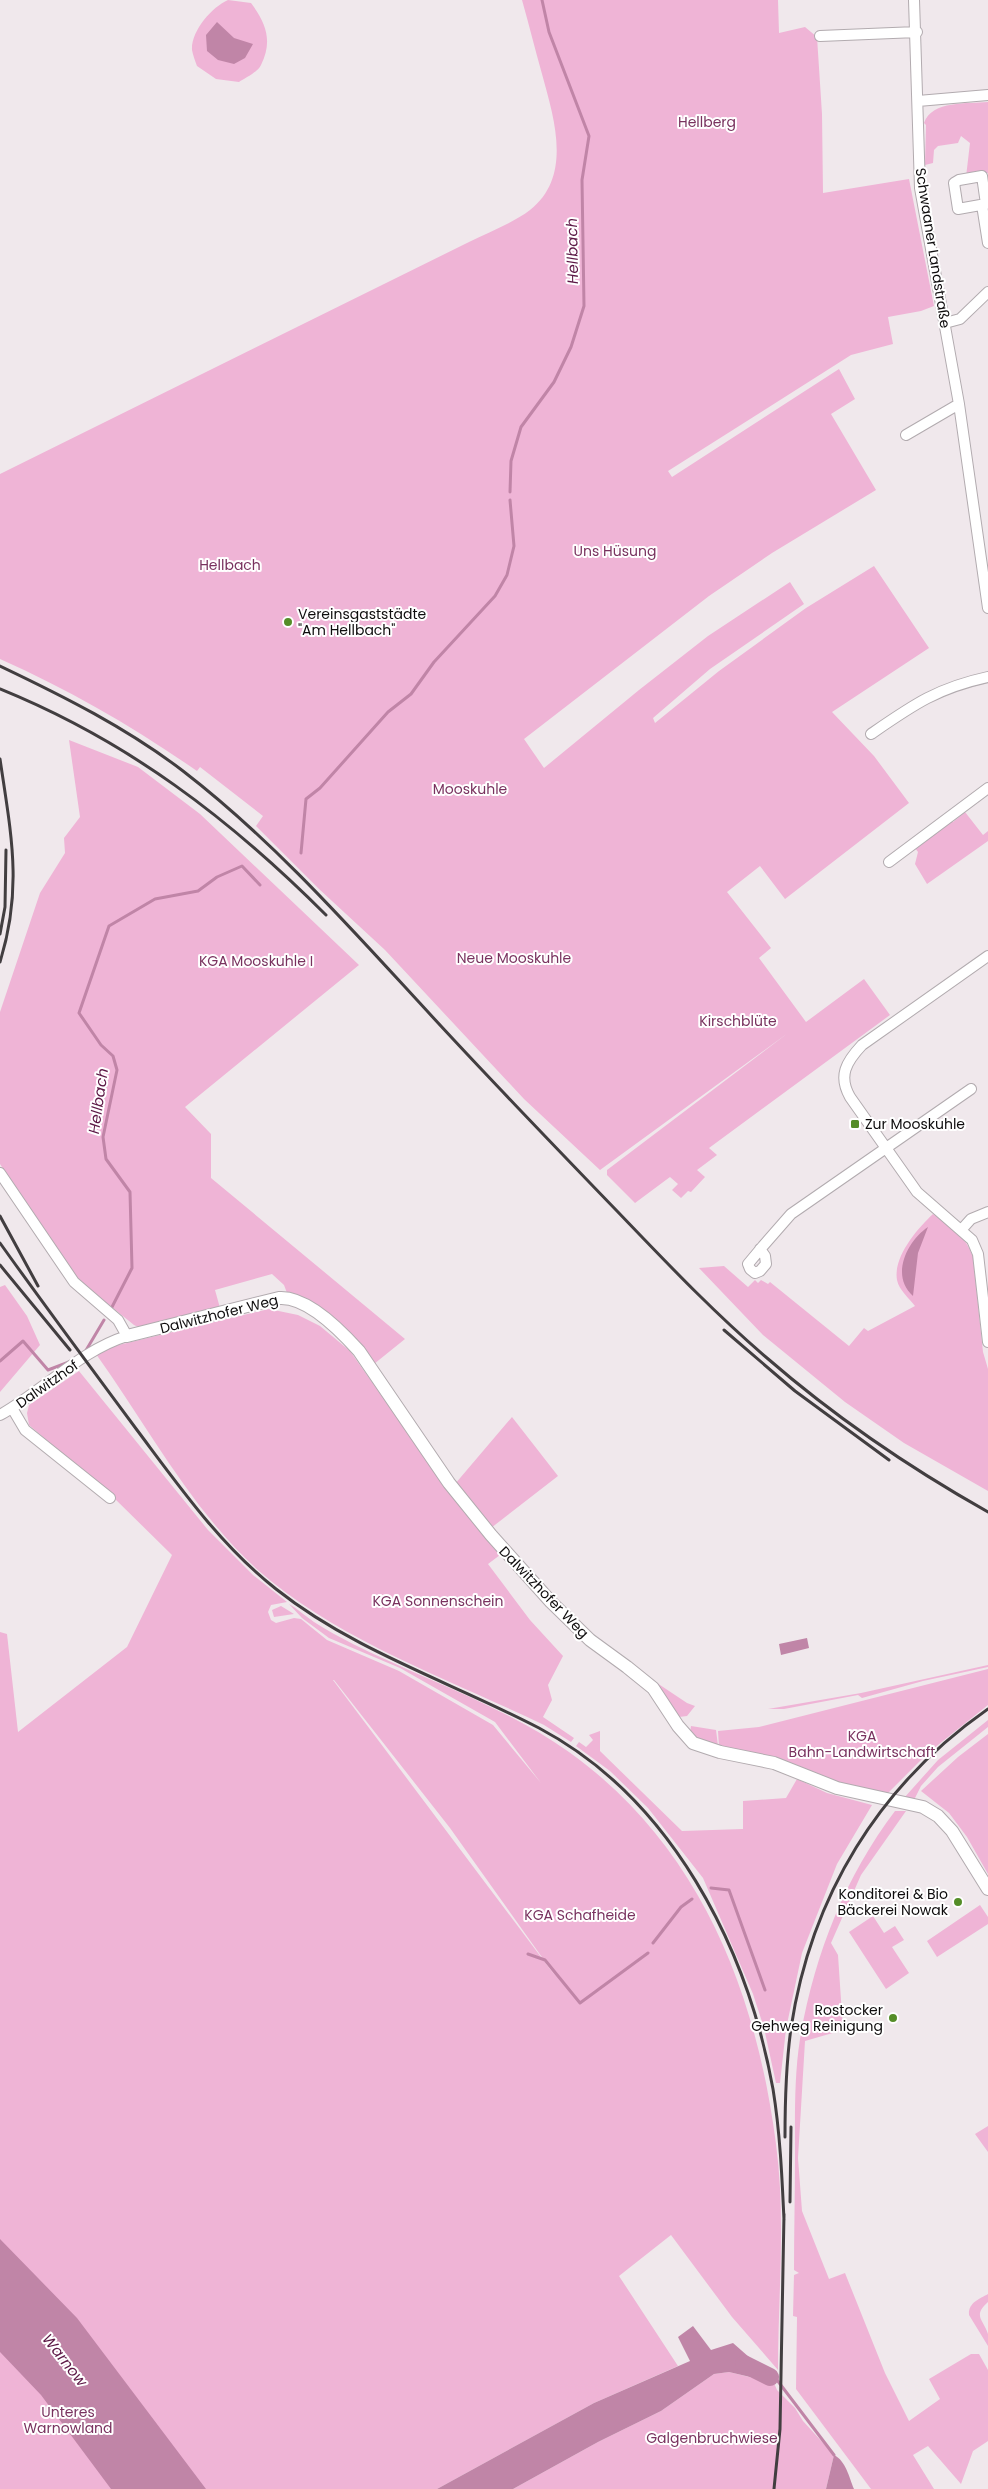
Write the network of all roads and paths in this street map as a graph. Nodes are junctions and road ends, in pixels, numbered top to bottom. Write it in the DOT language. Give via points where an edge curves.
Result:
graph roads {
  1 [pos="914,0"];
  2 [pos="916,32"];
  3 [pos="820,36"];
  4 [pos="988,95"];
  5 [pos="918,101"];
  6 [pos="982,205"];
  7 [pos="988,243"];
  8 [pos="988,292"];
  9 [pos="945,323"];
  10 [pos="959,404"];
  11 [pos="906,434"];
  12 [pos="988,608"];
  13 [pos="988,677"];
  14 [pos="871,734"];
  15 [pos="988,788"];
  16 [pos="889,862"];
  17 [pos="988,956"];
  18 [pos="971,1089"];
  19 [pos="886,1149"];
  20 [pos="0,1173"];
  21 [pos="988,1212"];
  22 [pos="962,1229"];
  23 [pos="760,1248"];
  24 [pos="127,1336"];
  25 [pos="988,1342"];
  26 [pos="93,1351"];
  27 [pos="12,1408"];
  28 [pos="0,1415"];
  29 [pos="110,1498"];
  30 [pos="988,1889"];
  1 -- 2 [label="street, Schwaaner Landstraße"];
  2 -- 3 [label="street"];
  2 -- 5 [label="street, Schwaaner Landstraße"];
  4 -- 5 [label="street"];
  5 -- 9 [label="street, Schwaaner Landstraße" via="920,188"];
  6 -- 7 [label="street"];
  8 -- 9 [label="street" via="960,319"];
  9 -- 10 [label="street, Schwaaner Landstraße"];
  10 -- 11 [label="street"];
  10 -- 12 [label="street, Schwaaner Landstraße"];
  13 -- 14 [label="street" via="944,689 922,699"];
  15 -- 16 [label="street"];
  17 -- 19 [label="street" via="849,1058 843,1073 845,1088"];
  18 -- 19 [label="street"];
  19 -- 22 [label="street" via="922,1198"];
  19 -- 23 [label="street" via="791,1214"];
  20 -- 24 [label="street" via="64,1270 84,1293 118,1320"];
  21 -- 22 [label="street" via="971,1219"];
  22 -- 25 [label="street" via="978,1254"];
  24 -- 26 [label="street, Dalwitzhofer Weg"];
  24 -- 30 [label="street, Dalwitzhofer Weg" via="278,1298 293,1300 313,1310 359,1351 449,1482 508,1555 590,1640 628,1666 652,1688 693,1743 774,1764 837,1788 922,1807 938,1816 952,1831"];
  26 -- 27 [label="street, Dalwitzhof"];
  27 -- 28 [label="street, Dalwitzhof"];
  27 -- 29 [label="street" via="25,1430"];
}
